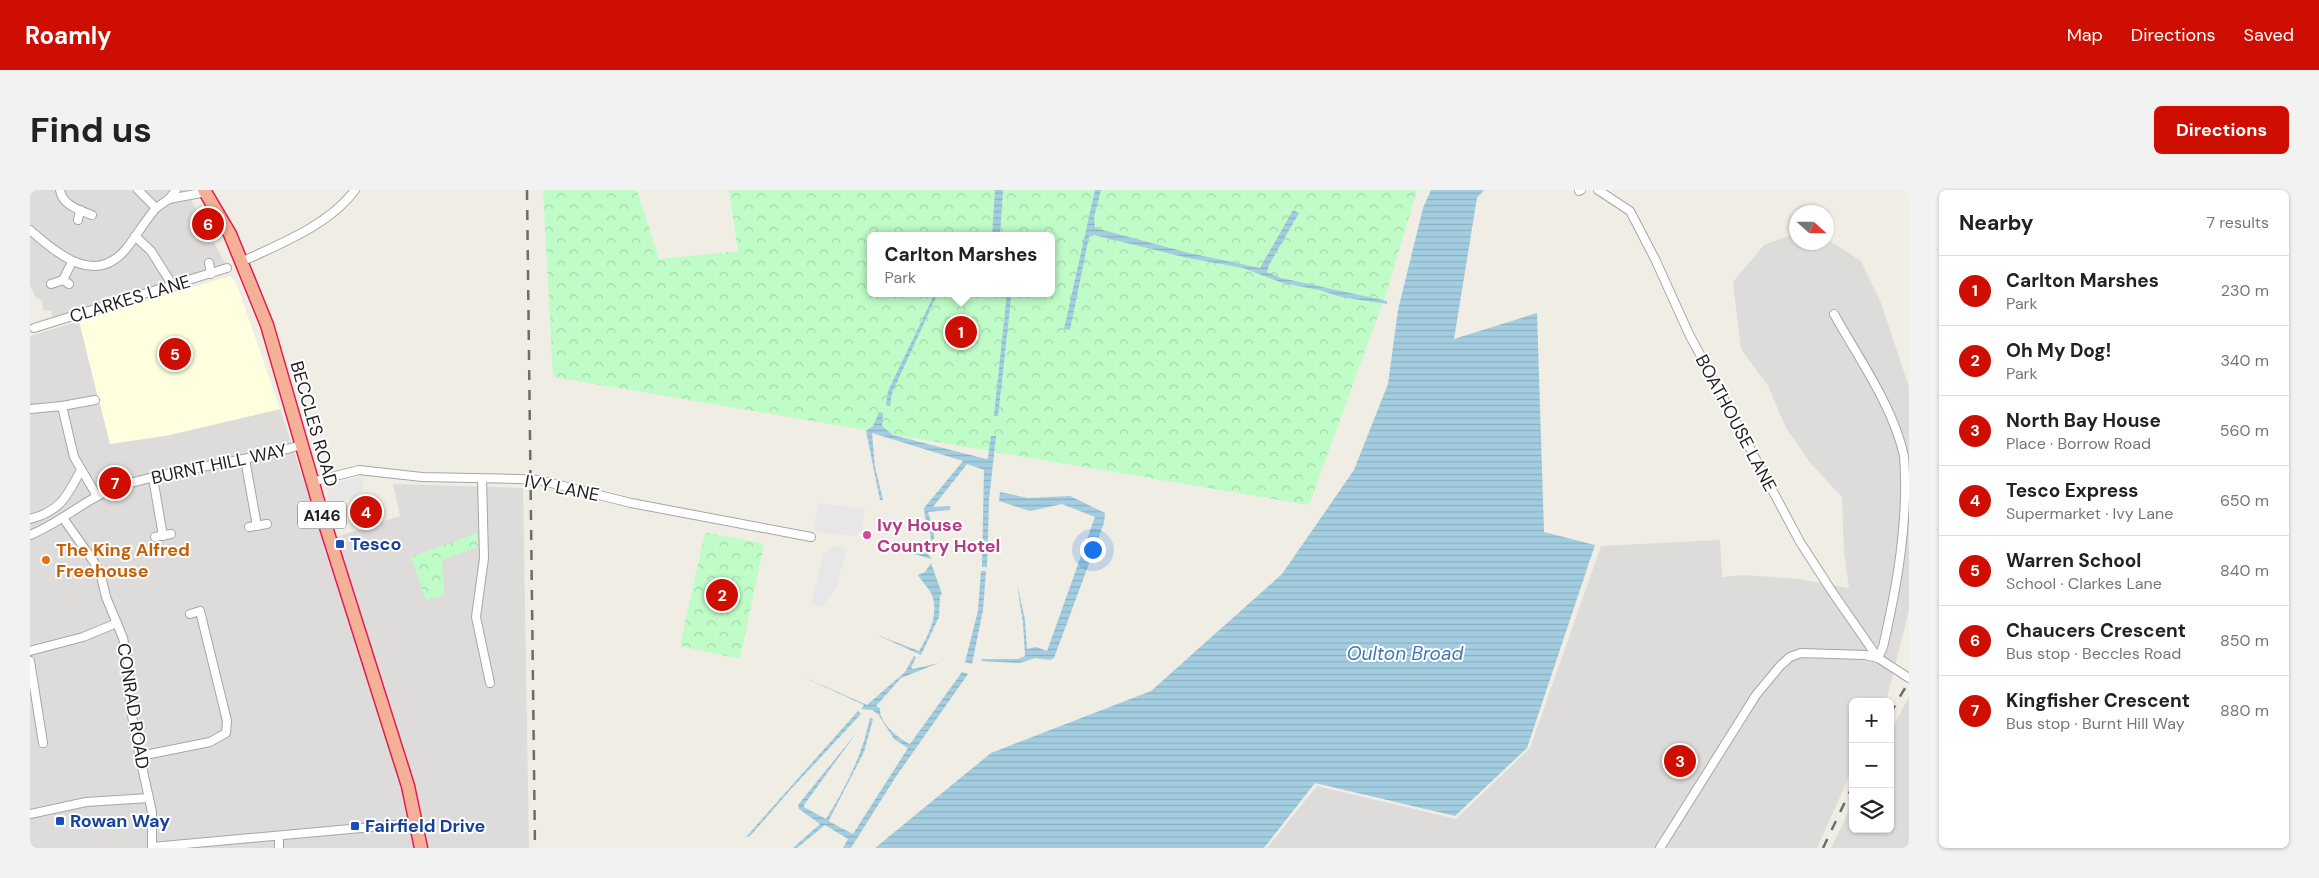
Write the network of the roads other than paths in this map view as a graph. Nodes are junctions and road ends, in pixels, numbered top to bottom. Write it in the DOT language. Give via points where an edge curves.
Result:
graph roads {
  1 [pos="60,190"];
  2 [pos="138,190"];
  3 [pos="176,190"];
  4 [pos="355,190"];
  5 [pos="1598,190"];
  6 [pos="205,191"];
  7 [pos="170,199"];
  8 [pos="156,208"];
  9 [pos="80,210"];
  10 [pos="92,215"];
  11 [pos="78,220"];
  12 [pos="30,230"];
  13 [pos="134,236"];
  14 [pos="72,262"];
  15 [pos="241,262"];
  16 [pos="209,263"];
  17 [pos="227,268"];
  18 [pos="211,274"];
  19 [pos="51,284"];
  20 [pos="173,286"];
  21 [pos="1834,314"];
  22 [pos="44,317"];
  23 [pos="48,325"];
  24 [pos="34,328"];
  25 [pos="95,400"];
  26 [pos="62,406"];
  27 [pos="30,409"];
  28 [pos="301,445"];
  29 [pos="245,459"];
  30 [pos="81,470"];
  31 [pos="153,478"];
  32 [pos="482,479"];
  33 [pos="312,482"];
  34 [pos="97,496"];
  35 [pos="63,518"];
  36 [pos="30,519"];
  37 [pos="267,524"];
  38 [pos="171,534"];
  39 [pos="30,536"];
  40 [pos="811,537"];
  41 [pos="208,608"];
  42 [pos="200,611"];
  43 [pos="190,614"];
  44 [pos="117,623"];
  45 [pos="30,650"];
  46 [pos="1878,658"];
  47 [pos="30,661"];
  48 [pos="1909,678"];
  49 [pos="490,683"];
  50 [pos="43,743"];
  51 [pos="140,756"];
  52 [pos="149,798"];
  53 [pos="30,814"];
  54 [pos="416,823"];
  55 [pos="279,836"];
  56 [pos="152,848"];
  57 [pos="279,848"];
  58 [pos="422,848"];
  59 [pos="1660,848"];
  1 -- 9 [label="street" via="63,199"];
  2 -- 8 [label="street"];
  3 -- 7 [label="street"];
  4 -- 15 [label="street" via="334,212"];
  5 -- 46 [label="street, BOATHOUSE LANE" via="1630,211 1694,343 1800,542"];
  6 -- 7 [label="street"];
  6 -- 15 [label="highway, BECCLES ROAD / A146" via="230,234"];
  7 -- 8 [label="street"];
  8 -- 13 [label="street"];
  9 -- 10 [label="street"];
  9 -- 11 [label="street"];
  12 -- 14 [label="street"];
  13 -- 14 [label="street" via="125,250 106,263 88,266"];
  13 -- 20 [label="street" via="151,251"];
  14 -- 19 [label="street" via="66,282"];
  15 -- 28 [label="highway, BECCLES ROAD / A146" via="267,325"];
  16 -- 18 [label="street, CLARKES LANE"];
  17 -- 18 [label="street, CLARKES LANE"];
  18 -- 20 [label="street, CLARKES LANE"];
  20 -- 23 [label="street, CLARKES LANE"];
  21 -- 46 [label="street" via="1884,404 1904,456 1908,484 1904,552"];
  22 -- 23 [label="street, CLARKES LANE"];
  23 -- 24 [label="street, CLARKES LANE"];
  25 -- 26 [label="street"];
  26 -- 27 [label="street"];
  26 -- 30 [label="street" via="68,439"];
  28 -- 29 [label="street, BURNT HILL WAY"];
  28 -- 33 [label="highway, BECCLES ROAD / A146"];
  29 -- 31 [label="street, BURNT HILL WAY"];
  29 -- 37 [label="street" via="253,526"];
  30 -- 34 [label="street"];
  30 -- 36 [label="street" via="62,504"];
  31 -- 34 [label="street, BURNT HILL WAY"];
  31 -- 38 [label="street" via="159,537"];
  32 -- 33 [label="street, IVY LANE" via="392,475 359,470"];
  32 -- 40 [label="street, IVY LANE, bridge" via="539,480 631,503"];
  32 -- 49 [label="street" via="484,558 476,617"];
  33 -- 54 [label="highway, BECCLES ROAD / A146" via="408,786"];
  34 -- 35 [label="street, BURNT HILL WAY"];
  35 -- 39 [label="street, BURNT HILL WAY"];
  35 -- 44 [label="street, CONRAD ROAD" via="94,562"];
  41 -- 42 [label="street"];
  42 -- 43 [label="street"];
  42 -- 51 [label="street" via="228,721 226,733 210,742"];
  44 -- 45 [label="street" via="83,637"];
  44 -- 51 [label="street, CONRAD ROAD" via="128,662 130,704"];
  46 -- 48 [label="street"];
  46 -- 59 [label="street" via="1801,653 1790,657 1756,695"];
  47 -- 50 [label="street"];
  51 -- 52 [label="street, CONRAD ROAD"];
  52 -- 53 [label="street" via="86,802"];
  52 -- 56 [label="street, CONRAD ROAD"];
  54 -- 55 [label="street"];
  54 -- 58 [label="highway, BECCLES ROAD / A146"];
  55 -- 56 [label="street"];
  55 -- 57 [label="street"];
}
